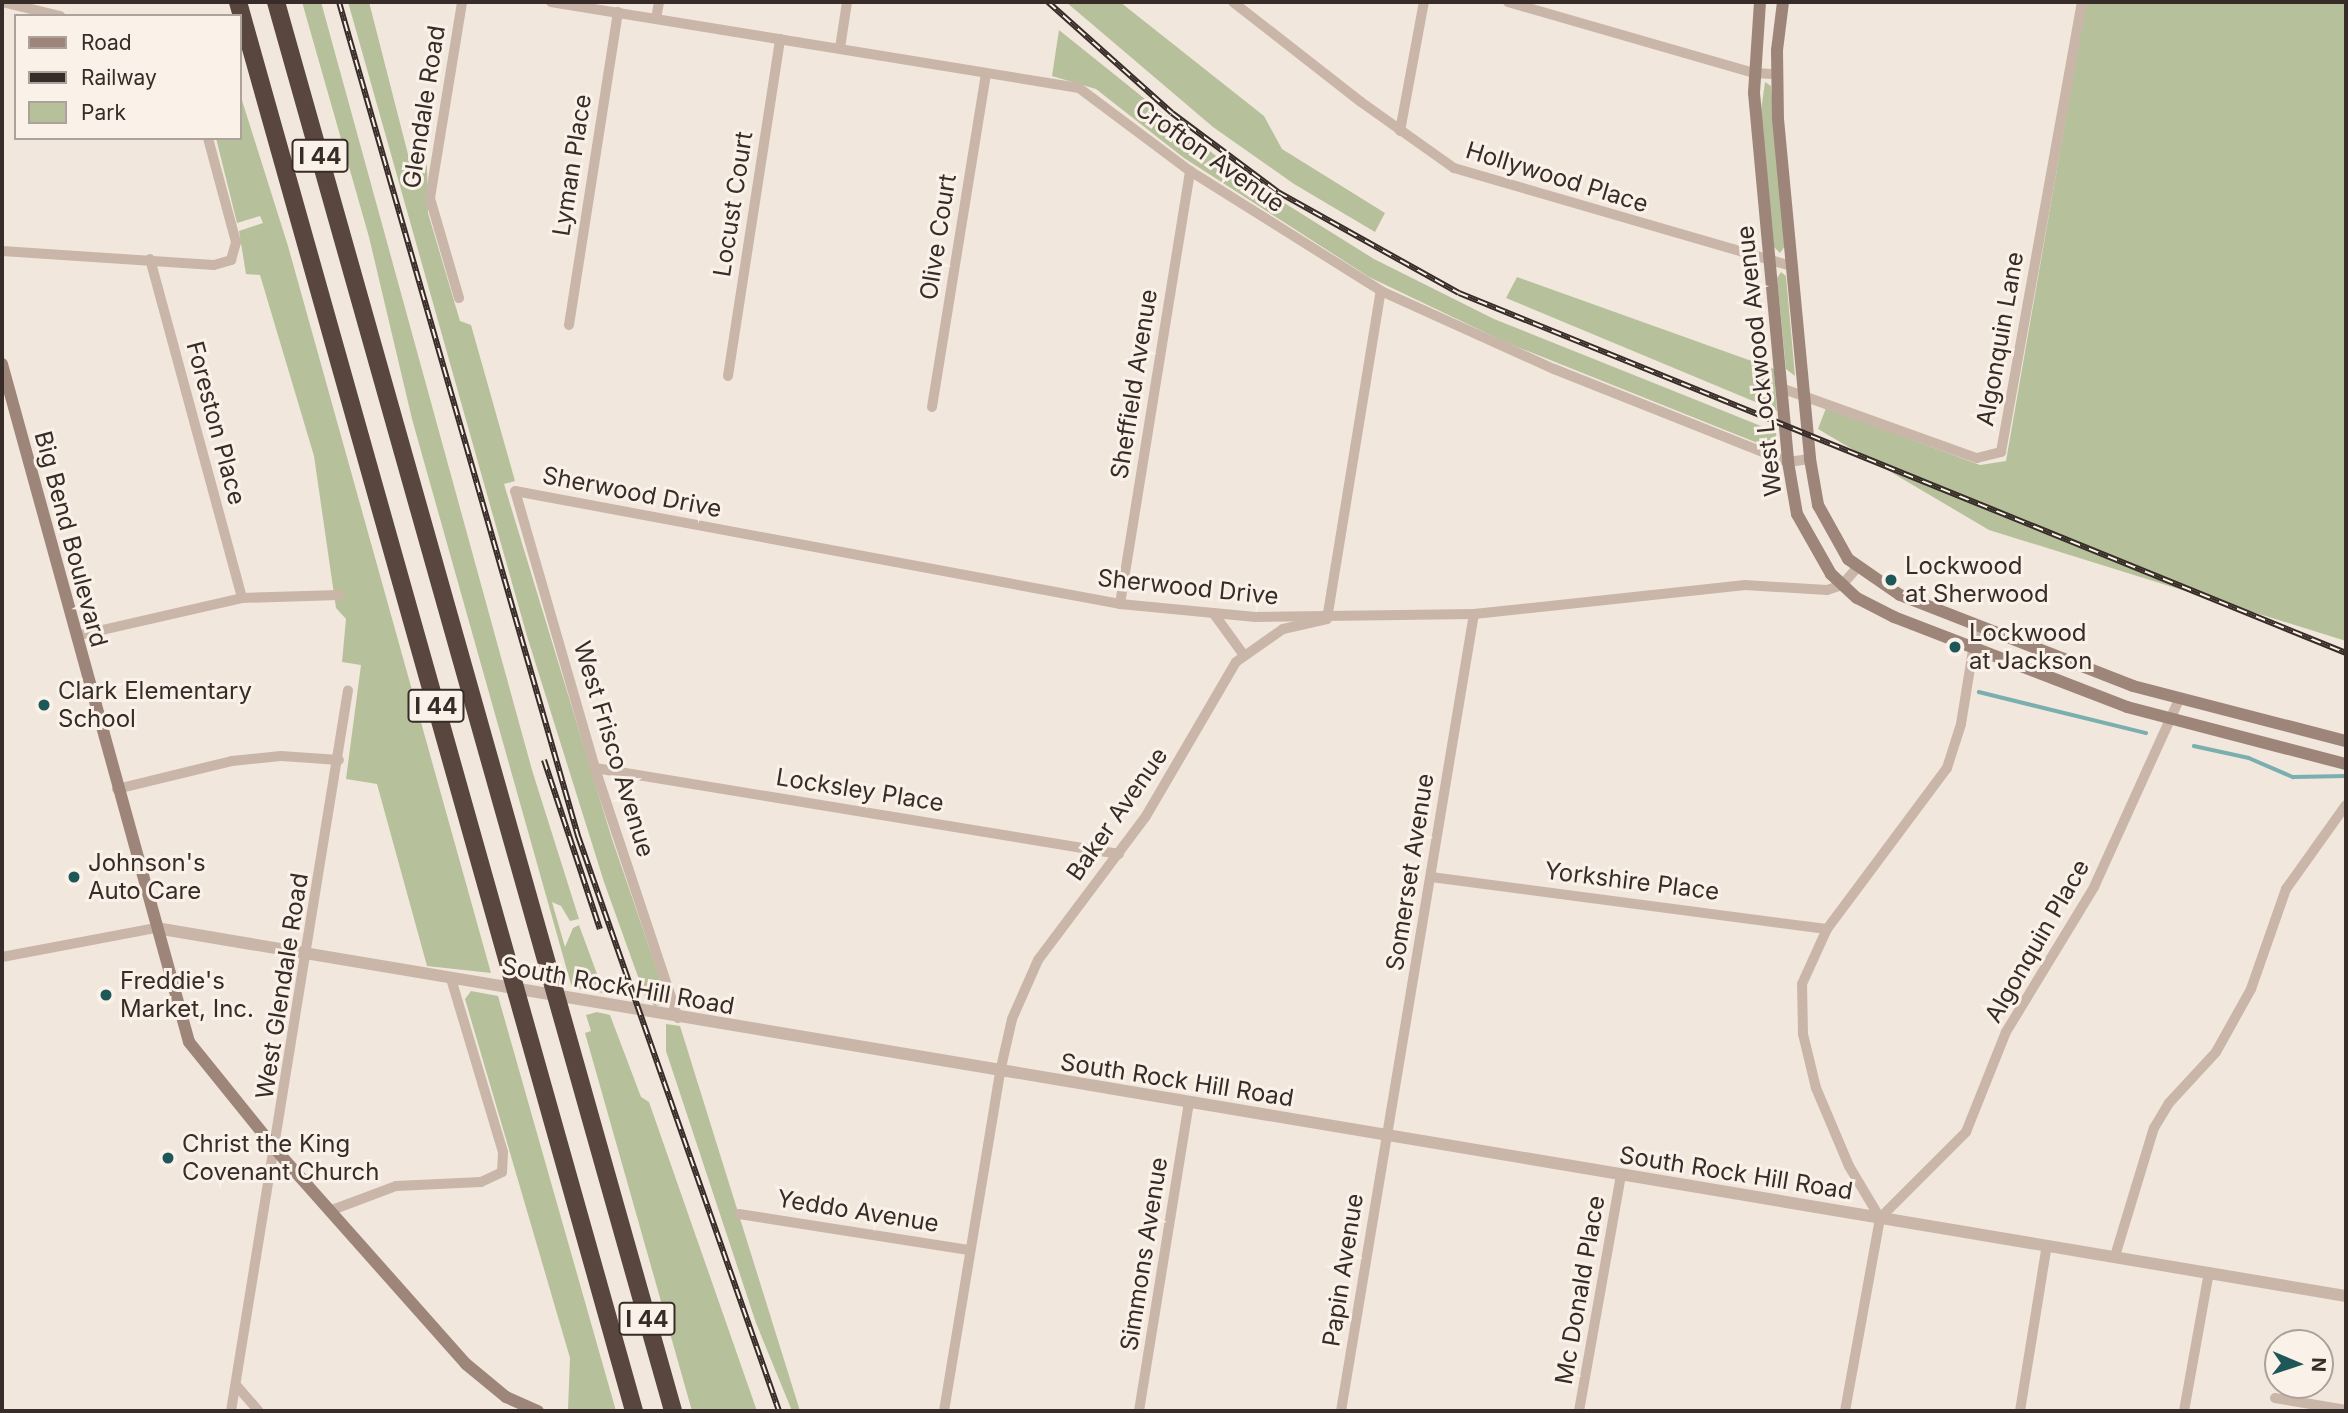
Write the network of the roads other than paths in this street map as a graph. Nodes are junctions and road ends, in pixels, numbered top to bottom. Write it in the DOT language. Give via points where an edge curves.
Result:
graph roads {
  1 [pos="2,2"];
  2 [pos="276,2"];
  3 [pos="284,2"];
  4 [pos="462,2"];
  5 [pos="551,2"];
  6 [pos="659,2"];
  7 [pos="847,2"];
  8 [pos="1233,2"];
  9 [pos="1424,2"];
  10 [pos="1508,2"];
  11 [pos="1760,2"];
  12 [pos="1783,2"];
  13 [pos="2082,2"];
  14 [pos="1244,6"];
  15 [pos="618,12"];
  16 [pos="52,14"];
  17 [pos="242,16"];
  18 [pos="656,19"];
  19 [pos="780,39"];
  20 [pos="840,48"];
  21 [pos="291,54"];
  22 [pos="1754,73"];
  23 [pos="986,74"];
  24 [pos="1776,74"];
  25 [pos="1400,131"];
  26 [pos="209,140"];
  27 [pos="1190,171"];
  28 [pos="2,251"];
  29 [pos="150,259"];
  30 [pos="1769,260"];
  31 [pos="1792,267"];
  32 [pos="1381,291"];
  33 [pos="459,298"];
  34 [pos="569,325"];
  35 [pos="2,364"];
  36 [pos="728,376"];
  37 [pos="1781,388"];
  38 [pos="1804,394"];
  39 [pos="932,407"];
  40 [pos="1810,459"];
  41 [pos="1788,463"];
  42 [pos="515,491"];
  43 [pos="1857,568"];
  44 [pos="1842,585"];
  45 [pos="339,595"];
  46 [pos="242,598"];
  47 [pos="1120,604"];
  48 [pos="1214,614"];
  49 [pos="1474,614"];
  50 [pos="1327,619"];
  51 [pos="1978,625"];
  52 [pos="76,636"];
  53 [pos="1974,648"];
  54 [pos="1243,654"];
  55 [pos="348,690"];
  56 [pos="2179,699"];
  57 [pos="2173,721"];
  58 [pos="2346,741"];
  59 [pos="339,761"];
  60 [pos="2346,764"];
  61 [pos="595,768"];
  62 [pos="117,789"];
  63 [pos="2346,805"];
  64 [pos="1119,854"];
  65 [pos="1431,877"];
  66 [pos="156,928"];
  67 [pos="1827,929"];
  68 [pos="309,951"];
  69 [pos="2,957"];
  70 [pos="457,980"];
  71 [pos="678,1017"];
  72 [pos="1000,1072"];
  73 [pos="1189,1104"];
  74 [pos="1387,1136"];
  75 [pos="276,1150"];
  76 [pos="1621,1175"];
  77 [pos="332,1210"];
  78 [pos="739,1214"];
  79 [pos="1880,1218"];
  80 [pos="2047,1245"];
  81 [pos="970,1251"];
  82 [pos="2115,1256"];
  83 [pos="2210,1272"];
  84 [pos="2346,1296"];
  85 [pos="236,1385"];
  86 [pos="2280,1399"];
  87 [pos="2346,1410"];
  88 [pos="231,1411"];
  89 [pos="259,1411"];
  90 [pos="538,1411"];
  91 [pos="635,1411"];
  92 [pos="673,1411"];
  93 [pos="944,1411"];
  94 [pos="1139,1411"];
  95 [pos="1341,1411"];
  96 [pos="1579,1411"];
  97 [pos="1845,1411"];
  98 [pos="2020,1411"];
  99 [pos="2184,1411"];
  1 -- 16 [label="street"];
  2 -- 21 [label="highway, I 44"];
  3 -- 21 [label="highway"];
  4 -- 33 [label="street, Glendale Road" via="430,198"];
  5 -- 15 [label="street, Crofton Avenue"];
  6 -- 18 [label="street"];
  7 -- 20 [label="street"];
  8 -- 14 [label="street, Hollywood Place"];
  9 -- 25 [label="street"];
  10 -- 22 [label="street"];
  11 -- 22 [label="main road, West Lockwood Avenue"];
  12 -- 24 [label="main road, West Lockwood Avenue"];
  13 -- 38 [label="street, Algonquin Lane" via="2001,452 1977,458"];
  14 -- 25 [label="street, Hollywood Place"];
  15 -- 18 [label="street, Crofton Avenue"];
  15 -- 34 [label="street, Lyman Place"];
  17 -- 91 [label="highway, I 44"];
  18 -- 19 [label="street, Crofton Avenue"];
  19 -- 20 [label="street, Crofton Avenue"];
  19 -- 36 [label="street, Locust Court"];
  20 -- 23 [label="street, Crofton Avenue"];
  21 -- 92 [label="highway, I 44"];
  22 -- 24 [label="street"];
  22 -- 30 [label="main road, West Lockwood Avenue"];
  23 -- 27 [label="street, Crofton Avenue" via="1079,88"];
  23 -- 39 [label="street, Olive Court"];
  24 -- 31 [label="main road, West Lockwood Avenue"];
  25 -- 30 [label="street, Hollywood Place" via="1436,158 1472,175"];
  26 -- 29 [label="street" via="236,242 231,260 214,265"];
  27 -- 32 [label="street, Crofton Avenue"];
  27 -- 47 [label="street, Sheffield Avenue"];
  28 -- 29 [label="street"];
  29 -- 46 [label="street, Foreston Place"];
  30 -- 31 [label="street, Hollywood Place"];
  30 -- 37 [label="main road, West Lockwood Avenue"];
  31 -- 38 [label="main road, West Lockwood Avenue"];
  32 -- 41 [label="street, Crofton Avenue" via="1554,369"];
  32 -- 50 [label="street"];
  35 -- 52 [label="main road, Big Bend Boulevard"];
  37 -- 38 [label="street, Algonquin Lane"];
  37 -- 41 [label="main road, West Lockwood Avenue"];
  38 -- 40 [label="main road, West Lockwood Avenue"];
  40 -- 41 [label="street"];
  40 -- 43 [label="main road, West Lockwood Avenue" via="1825,523"];
  41 -- 44 [label="main road, West Lockwood Avenue" via="1805,536"];
  42 -- 47 [label="street, Sherwood Drive"];
  42 -- 61 [label="street, West Frisco Avenue"];
  43 -- 44 [label="street"];
  43 -- 51 [label="main road, West Lockwood Avenue" via="1900,595"];
  44 -- 49 [label="street, Sherwood Drive" via="1814,590 1745,585"];
  44 -- 53 [label="main road, West Lockwood Avenue" via="1894,617"];
  45 -- 46 [label="street"];
  46 -- 52 [label="street"];
  47 -- 48 [label="street, Sherwood Drive"];
  48 -- 50 [label="street, Sherwood Drive"];
  48 -- 54 [label="street"];
  49 -- 50 [label="street, Sherwood Drive"];
  49 -- 65 [label="street, Somerset Avenue"];
  50 -- 54 [label="street, Baker Avenue" via="1283,629"];
  51 -- 53 [label="street"];
  51 -- 56 [label="main road, West Lockwood Avenue"];
  52 -- 62 [label="main road, Big Bend Boulevard"];
  53 -- 57 [label="main road, West Lockwood Avenue"];
  53 -- 67 [label="street" via="1961,724 1947,768"];
  54 -- 64 [label="street, Baker Avenue" via="1168,782"];
  55 -- 59 [label="street, West Glendale Road"];
  56 -- 57 [label="street, Algonquin Place"];
  56 -- 58 [label="main road, West Lockwood Avenue"];
  57 -- 60 [label="main road, West Lockwood Avenue"];
  57 -- 79 [label="street, Algonquin Place" via="2094,887 2006,1032 1966,1132"];
  59 -- 62 [label="street" via="281,756 232,761"];
  59 -- 68 [label="street, West Glendale Road"];
  61 -- 64 [label="street, Locksley Place"];
  61 -- 71 [label="street, West Frisco Avenue"];
  62 -- 66 [label="main road, Big Bend Boulevard"];
  63 -- 82 [label="street" via="2286,889 2251,989 2216,1052 2160,1115"];
  64 -- 72 [label="street, Baker Avenue" via="1038,960 1013,1019"];
  65 -- 67 [label="street, Yorkshire Place"];
  65 -- 74 [label="street, Somerset Avenue"];
  66 -- 68 [label="street, South Rock Hill Road"];
  66 -- 69 [label="street, South Rock Hill Road"];
  66 -- 75 [label="main road, Big Bend Boulevard" via="189,1042"];
  67 -- 79 [label="street" via="1802,984 1803,1034 1816,1088 1849,1166"];
  68 -- 70 [label="street, South Rock Hill Road"];
  68 -- 75 [label="street, West Glendale Road"];
  70 -- 71 [label="street, South Rock Hill Road"];
  70 -- 77 [label="street" via="503,1152 502,1172 491,1180 397,1186"];
  71 -- 72 [label="street, South Rock Hill Road"];
  72 -- 73 [label="street, South Rock Hill Road"];
  72 -- 81 [label="street, Baker Avenue"];
  73 -- 74 [label="street, South Rock Hill Road"];
  73 -- 94 [label="street, Simmons Avenue"];
  74 -- 76 [label="street, South Rock Hill Road"];
  74 -- 95 [label="street, Papin Avenue"];
  75 -- 77 [label="main road, Big Bend Boulevard"];
  75 -- 85 [label="street, West Glendale Road"];
  76 -- 79 [label="street, South Rock Hill Road"];
  76 -- 96 [label="street, Mc Donald Place"];
  77 -- 90 [label="main road, Big Bend Boulevard" via="466,1364 506,1397"];
  78 -- 81 [label="street, Yeddo Avenue"];
  79 -- 80 [label="street, South Rock Hill Road"];
  79 -- 97 [label="street"];
  80 -- 82 [label="street, South Rock Hill Road"];
  80 -- 98 [label="street"];
  81 -- 93 [label="street, Baker Avenue"];
  82 -- 83 [label="street, South Rock Hill Road"];
  83 -- 84 [label="street, South Rock Hill Road"];
  83 -- 99 [label="street"];
  85 -- 88 [label="street, West Glendale Road"];
  85 -- 89 [label="street"];
  86 -- 87 [label="street"];
}
